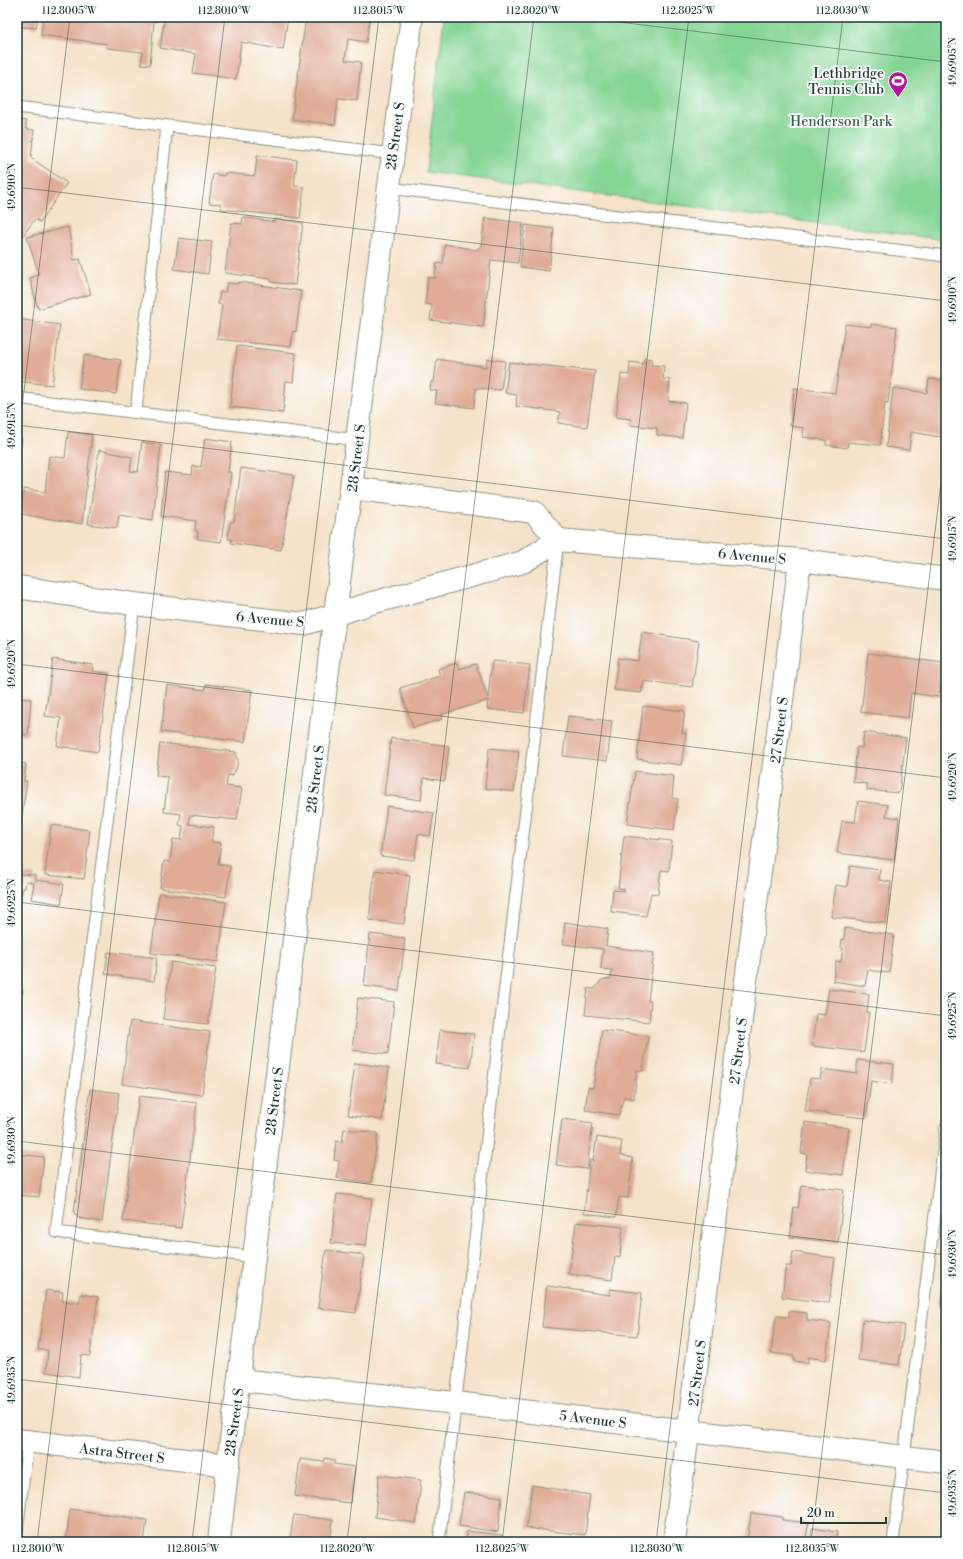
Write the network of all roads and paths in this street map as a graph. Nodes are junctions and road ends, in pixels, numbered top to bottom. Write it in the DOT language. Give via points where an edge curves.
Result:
graph roads {
  1 [pos="412,17"];
  2 [pos="17,107"];
  3 [pos="167,126"];
  4 [pos="393,154"];
  5 [pos="389,188"];
  6 [pos="946,256"];
  7 [pos="17,398"];
  8 [pos="136,412"];
  9 [pos="358,440"];
  10 [pos="352,488"];
  11 [pos="558,540"];
  12 [pos="800,560"];
  13 [pos="946,579"];
  14 [pos="17,587"];
  15 [pos="134,604"];
  16 [pos="336,616"];
  17 [pos="946,1128"];
  18 [pos="254,1258"];
  19 [pos="240,1380"];
  20 [pos="456,1402"];
  21 [pos="690,1431"];
  22 [pos="22,1441"];
  23 [pos="903,1457"];
  24 [pos="946,1462"];
  25 [pos="228,1465"];
  26 [pos="17,1532"];
  27 [pos="219,1542"];
  28 [pos="439,1542"];
  29 [pos="674,1542"];
  30 [pos="893,1542"];
  1 -- 4 [label="street, 28 Street S"];
  2 -- 3 [label="lane"];
  3 -- 4 [label="lane"];
  3 -- 8 [label="lane"];
  4 -- 5 [label="street, 28 Street S"];
  5 -- 6 [label="lane"];
  5 -- 9 [label="street, 28 Street S"];
  7 -- 8 [label="lane"];
  8 -- 9 [label="lane"];
  9 -- 10 [label="street, 28 Street S"];
  10 -- 11 [label="street" via="534,512"];
  10 -- 16 [label="street, 28 Street S"];
  11 -- 12 [label="street, 6 Avenue S"];
  11 -- 16 [label="street, 6 Avenue S" via="523,562 372,603"];
  11 -- 20 [label="lane"];
  12 -- 13 [label="street, 6 Avenue S"];
  12 -- 21 [label="street, 27 Street S"];
  14 -- 15 [label="street, 6 Avenue S"];
  15 -- 16 [label="street, 6 Avenue S" via="304,624"];
  15 -- 18 [label="lane" via="56,1232"];
  16 -- 18 [label="street, 28 Street S"];
  17 -- 23 [label="lane"];
  18 -- 19 [label="street, 28 Street S"];
  19 -- 20 [label="street, 5 Avenue S"];
  19 -- 25 [label="street, 28 Street S"];
  20 -- 21 [label="street, 5 Avenue S"];
  20 -- 28 [label="lane"];
  21 -- 23 [label="street, 5 Avenue S"];
  21 -- 29 [label="street, 27 Street S"];
  22 -- 25 [label="street, Astra Street S"];
  22 -- 26 [label="lane"];
  23 -- 24 [label="street, 5 Avenue S"];
  23 -- 30 [label="lane"];
  25 -- 27 [label="street, 28 Street S"];
}
